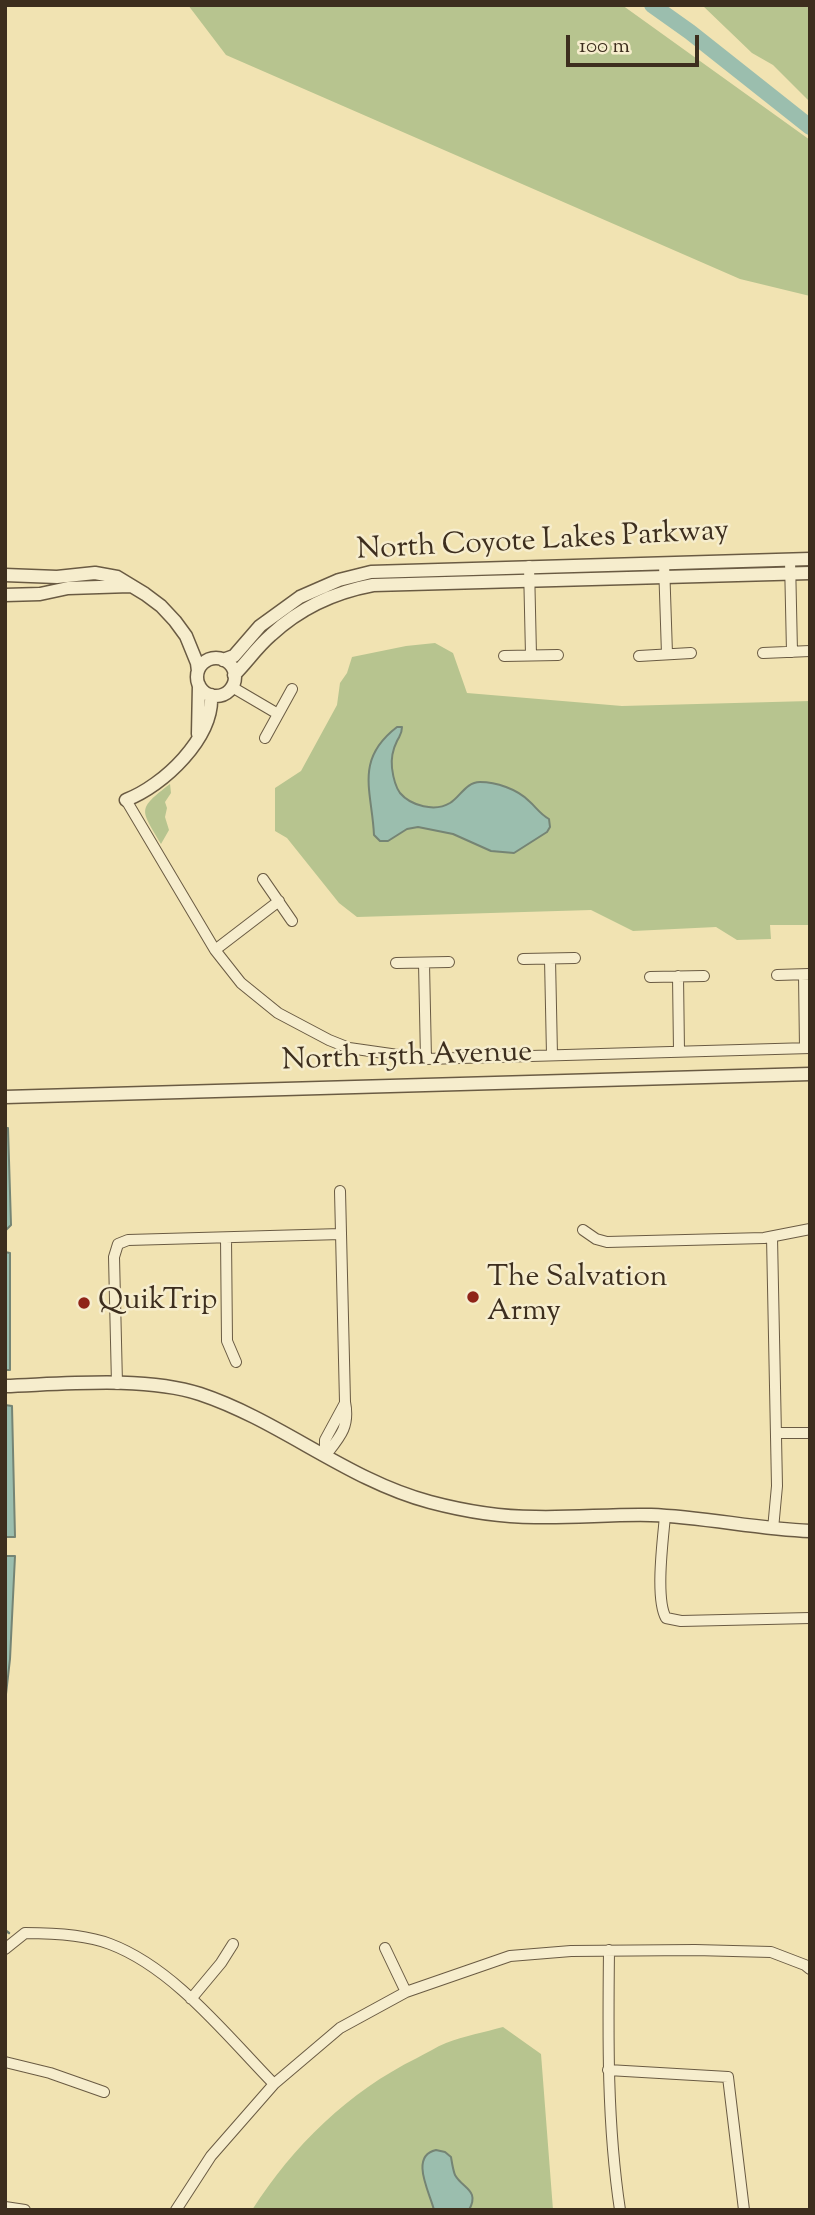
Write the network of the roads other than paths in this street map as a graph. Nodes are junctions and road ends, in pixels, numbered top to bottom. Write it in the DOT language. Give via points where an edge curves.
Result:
graph roads {
  1 [pos="790,559"];
  2 [pos="810,559"];
  3 [pos="664,563"];
  4 [pos="529,573"];
  5 [pos="790,573"];
  6 [pos="810,573"];
  7 [pos="5,575"];
  8 [pos="664,576"];
  9 [pos="130,586"];
  10 [pos="5,595"];
  11 [pos="186,636"];
  12 [pos="810,651"];
  13 [pos="792,652"];
  14 [pos="691,653"];
  15 [pos="764,653"];
  16 [pos="667,654"];
  17 [pos="531,655"];
  18 [pos="558,655"];
  19 [pos="504,656"];
  20 [pos="639,656"];
  21 [pos="208,660"];
  22 [pos="223,660"];
  23 [pos="198,678"];
  24 [pos="233,681"];
  25 [pos="292,689"];
  26 [pos="211,695"];
  27 [pos="278,714"];
  28 [pos="198,738"];
  29 [pos="265,738"];
  30 [pos="126,800"];
  31 [pos="263,879"];
  32 [pos="279,901"];
  33 [pos="292,921"];
  34 [pos="215,950"];
  35 [pos="575,958"];
  36 [pos="550,959"];
  37 [pos="523,960"];
  38 [pos="424,962"];
  39 [pos="449,962"];
  40 [pos="396,963"];
  41 [pos="807,974"];
  42 [pos="777,975"];
  43 [pos="678,976"];
  44 [pos="704,976"];
  45 [pos="650,977"];
  46 [pos="808,1048"];
  47 [pos="679,1051"];
  48 [pos="552,1055"];
  49 [pos="426,1059"];
  50 [pos="810,1074"];
  51 [pos="5,1097"];
  52 [pos="340,1191"];
  53 [pos="810,1229"];
  54 [pos="583,1230"];
  55 [pos="341,1234"];
  56 [pos="772,1237"];
  57 [pos="226,1238"];
  58 [pos="236,1362"];
  59 [pos="117,1384"];
  60 [pos="9,1386"];
  61 [pos="777,1433"];
  62 [pos="810,1433"];
  63 [pos="325,1456"];
  64 [pos="665,1516"];
  65 [pos="774,1529"];
  66 [pos="810,1531"];
  67 [pos="810,1618"];
  68 [pos="233,1944"];
  69 [pos="385,1948"];
  70 [pos="5,1949"];
  71 [pos="609,1951"];
  72 [pos="810,1969"];
  73 [pos="406,1992"];
  74 [pos="191,1999"];
  75 [pos="5,2062"];
  76 [pos="608,2070"];
  77 [pos="274,2084"];
  78 [pos="104,2092"];
  79 [pos="5,2207"];
  80 [pos="25,2210"];
  81 [pos="176,2210"];
  82 [pos="620,2210"];
  83 [pos="744,2210"];
  1 -- 2 [label="street, North Coyote Lakes Parkway"];
  1 -- 3 [label="street, North Coyote Lakes Parkway"];
  1 -- 5 [label="street"];
  3 -- 4 [label="street, North Coyote Lakes Parkway"];
  3 -- 8 [label="street"];
  4 -- 8 [label="street, North Coyote Lakes Parkway"];
  4 -- 17 [label="street"];
  4 -- 22 [label="street, North Coyote Lakes Parkway" via="387,570 339,580 278,611 234,656"];
  4 -- 24 [label="street, North Coyote Lakes Parkway" via="388,584 343,593 286,622"];
  5 -- 6 [label="street, North Coyote Lakes Parkway"];
  5 -- 8 [label="street, North Coyote Lakes Parkway"];
  5 -- 13 [label="street"];
  7 -- 9 [label="street" via="95,573"];
  8 -- 16 [label="street"];
  9 -- 10 [label="street"];
  9 -- 11 [label="street" via="161,606"];
  11 -- 21 [label="street"];
  11 -- 23 [label="street"];
  12 -- 13 [label="street"];
  13 -- 15 [label="street"];
  14 -- 16 [label="street"];
  16 -- 20 [label="street"];
  17 -- 18 [label="street"];
  17 -- 19 [label="street"];
  21 -- 22 [label="street"];
  21 -- 23 [label="street"];
  22 -- 24 [label="street" via="231,666"];
  23 -- 26 [label="street" via="202,690"];
  23 -- 28 [label="street"];
  24 -- 26 [label="street" via="223,695"];
  24 -- 27 [label="street"];
  25 -- 27 [label="street"];
  26 -- 28 [label="street" via="208,719"];
  27 -- 29 [label="street"];
  28 -- 30 [label="street" via="169,774"];
  30 -- 34 [label="street"];
  31 -- 32 [label="street"];
  32 -- 33 [label="street"];
  32 -- 34 [label="street"];
  34 -- 49 [label="street" via="241,983 312,1033 349,1048"];
  35 -- 36 [label="street"];
  36 -- 37 [label="street"];
  36 -- 48 [label="street"];
  38 -- 39 [label="street"];
  38 -- 40 [label="street"];
  38 -- 49 [label="street"];
  41 -- 42 [label="street"];
  41 -- 46 [label="street"];
  43 -- 44 [label="street"];
  43 -- 45 [label="street"];
  43 -- 47 [label="street"];
  46 -- 47 [label="street"];
  47 -- 48 [label="street"];
  48 -- 49 [label="street"];
  50 -- 51 [label="street, North 115th Avenue"];
  52 -- 55 [label="street"];
  53 -- 56 [label="street"];
  54 -- 56 [label="street" via="607,1242"];
  55 -- 57 [label="street"];
  55 -- 63 [label="street" via="348,1418"];
  56 -- 61 [label="street"];
  57 -- 58 [label="street" via="227,1341"];
  57 -- 59 [label="street" via="118,1244 114,1257"];
  59 -- 60 [label="street"];
  59 -- 63 [label="street" via="171,1386 207,1396"];
  61 -- 62 [label="street"];
  61 -- 65 [label="street"];
  63 -- 64 [label="street" via="397,1491 475,1512 533,1517"];
  64 -- 65 [label="street"];
  64 -- 67 [label="street" via="661,1582 666,1618"];
  65 -- 66 [label="street"];
  68 -- 74 [label="street"];
  69 -- 73 [label="street"];
  70 -- 74 [label="street" via="25,1933 109,1943 152,1965"];
  71 -- 72 [label="street" via="771,1952"];
  71 -- 73 [label="street" via="510,1956"];
  71 -- 76 [label="street"];
  73 -- 77 [label="street" via="340,2028"];
  74 -- 77 [label="street"];
  75 -- 78 [label="street"];
  76 -- 82 [label="street"];
  76 -- 83 [label="street" via="728,2077"];
  77 -- 81 [label="street" via="211,2156"];
  79 -- 80 [label="street"];
}
